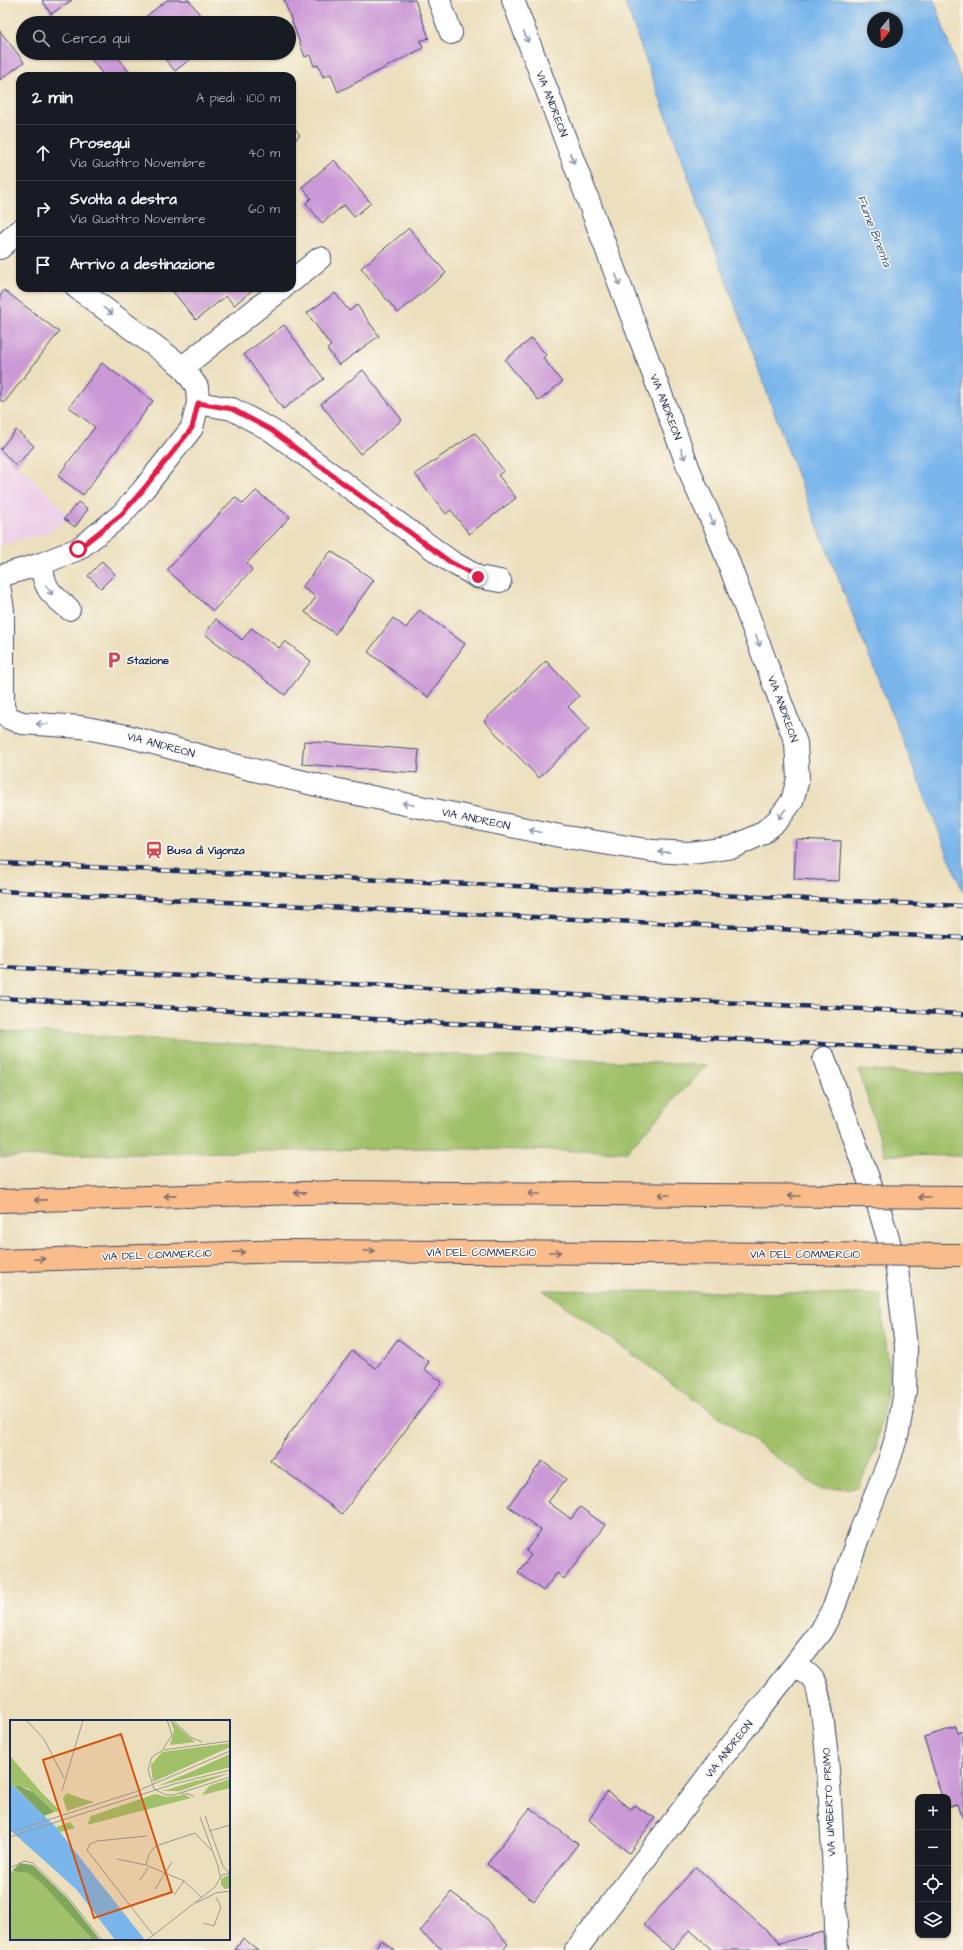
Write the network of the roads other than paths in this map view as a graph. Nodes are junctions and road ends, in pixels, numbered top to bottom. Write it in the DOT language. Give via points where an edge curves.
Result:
graph roads {
  1 [pos="440,0"];
  2 [pos="512,0"];
  3 [pos="451,33"];
  4 [pos="320,258"];
  5 [pos="296,278"];
  6 [pos="82,292"];
  7 [pos="278,292"];
  8 [pos="184,367"];
  9 [pos="198,403"];
  10 [pos="41,564"];
  11 [pos="0,576"];
  12 [pos="500,581"];
  13 [pos="0,591"];
  14 [pos="69,609"];
  15 [pos="824,1058"];
  16 [pos="963,1197"];
  17 [pos="0,1201"];
  18 [pos="961,1255"];
  19 [pos="0,1260"];
  20 [pos="795,1665"];
  21 [pos="576,1950"];
  22 [pos="837,1950"];
  1 -- 3 [label="street"];
  2 -- 13 [label="street, VIA ANDREON, one-way" via="695,485 716,529 796,743 798,779 792,801 778,820 748,842 690,853 653,852 560,836 338,790 127,736 84,719 22,723 9,718 4,708 3,610"];
  4 -- 5 [label="street"];
  6 -- 8 [label="street, one-way"];
  7 -- 8 [label="street"];
  8 -- 9 [label="street" via="197,387"];
  9 -- 10 [label="street" via="192,428 122,514 78,549"];
  9 -- 12 [label="street" via="232,409 271,430 450,562 478,577"];
  10 -- 11 [label="street"];
  10 -- 14 [label="street, one-way" via="49,592"];
  15 -- 20 [label="street, VIA ANDREON" via="879,1208 897,1268 906,1341 905,1391 898,1432 889,1461 834,1607 821,1631"];
  16 -- 17 [label="highway, one-way, bridge" via="339,1192"];
  19 -- 18 [label="highway, VIA DEL COMMERCIO, one-way, bridge" via="282,1251"];
  20 -- 21 [label="street, VIA ANDREON" via="724,1754"];
  20 -- 22 [label="street, VIA UMBERTO PRIMO" via="813,1678 820,1699 826,1744"];
}
